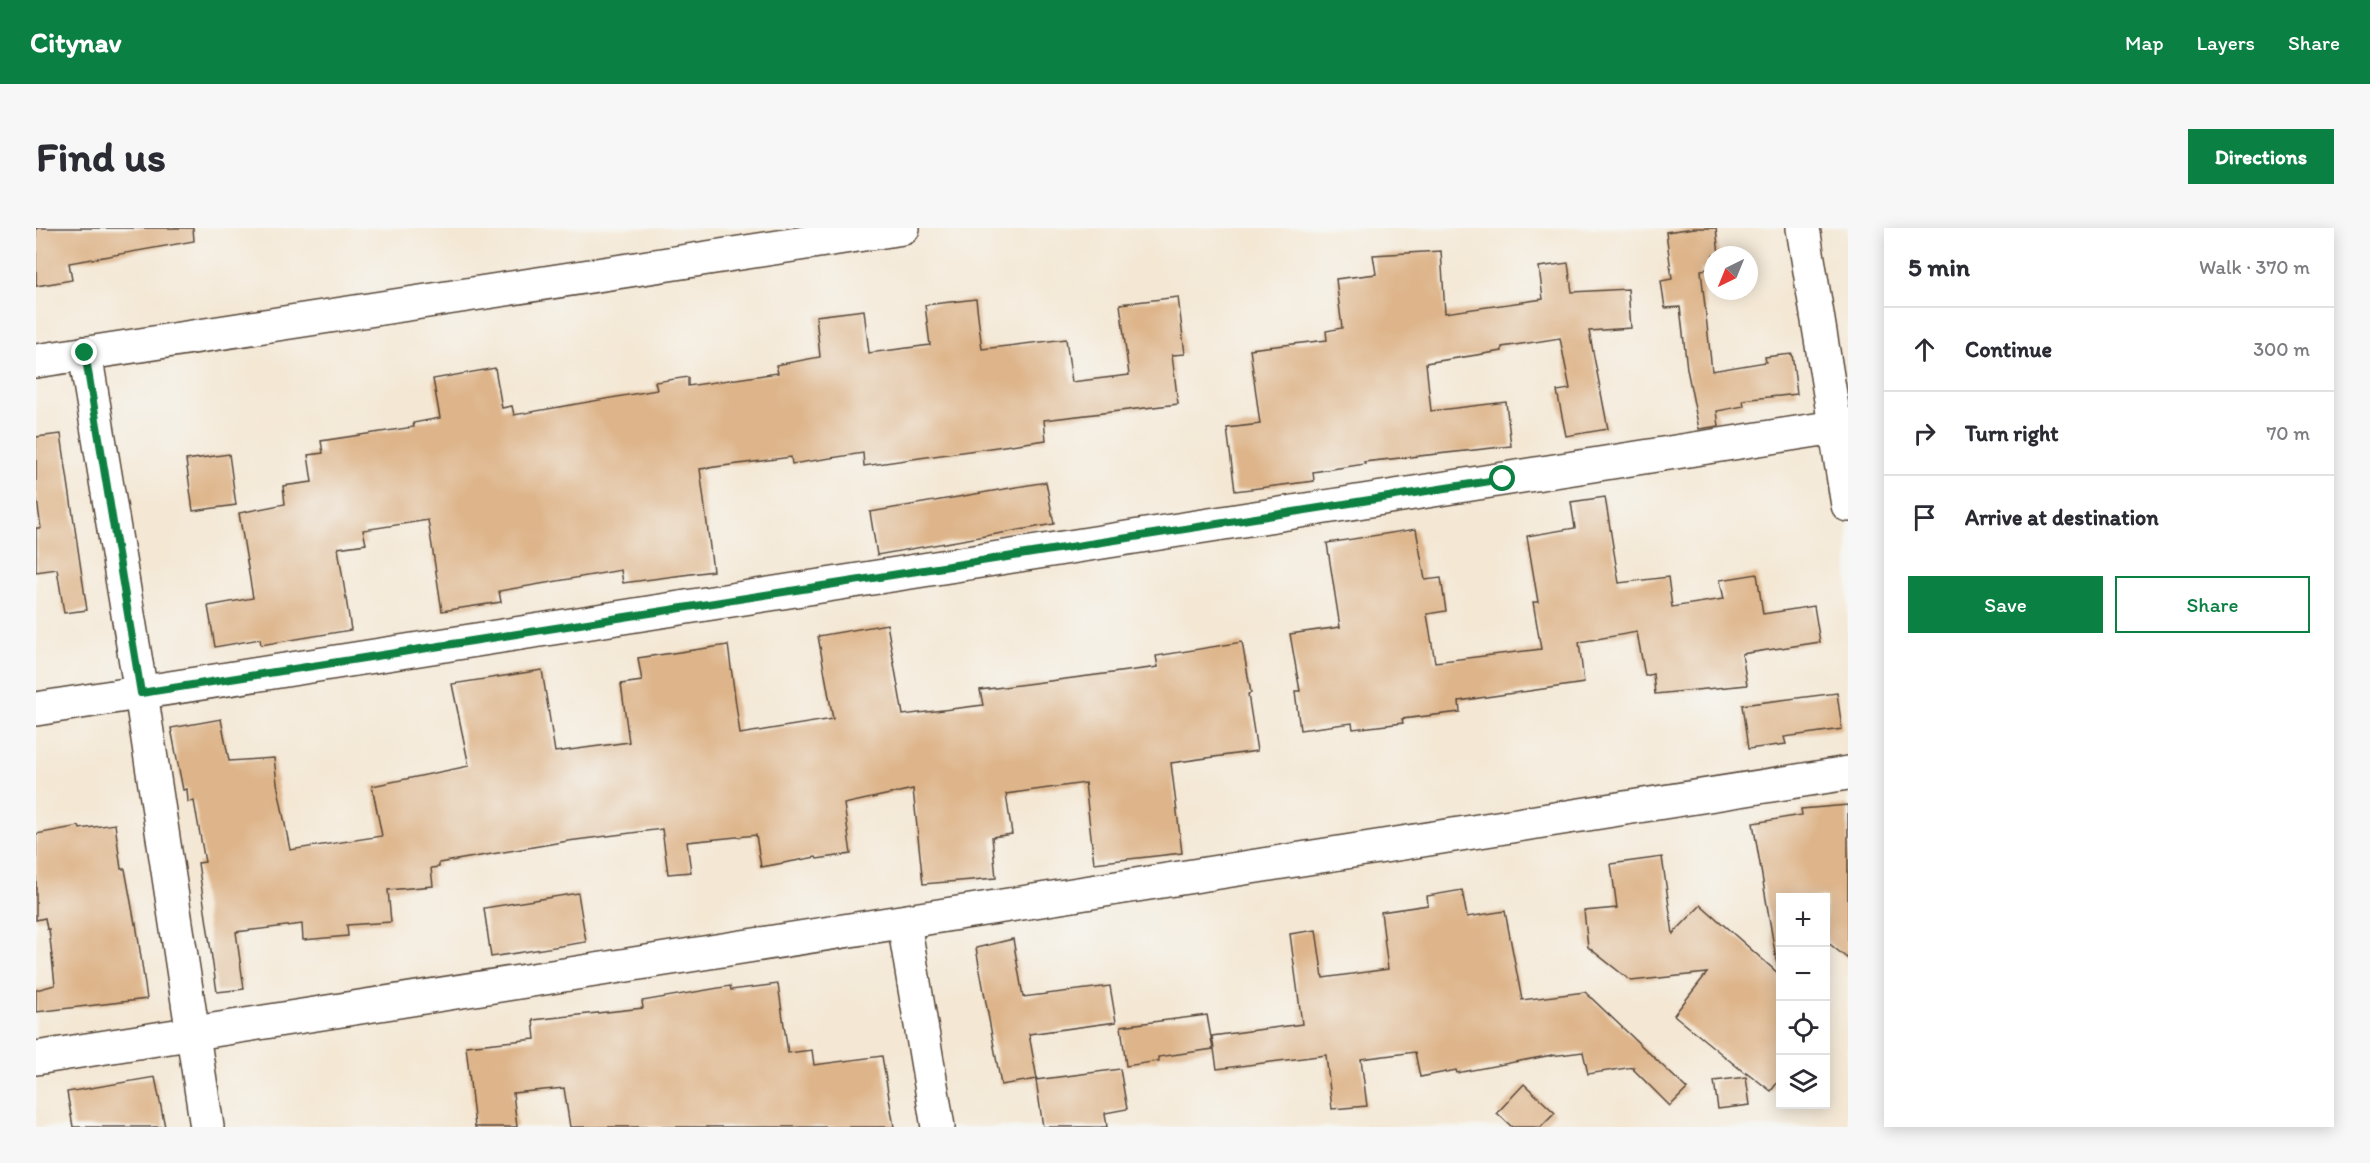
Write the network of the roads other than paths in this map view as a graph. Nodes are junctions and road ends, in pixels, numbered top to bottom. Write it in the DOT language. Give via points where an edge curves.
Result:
graph roads {
  1 [pos="903,228"];
  2 [pos="1803,228"];
  3 [pos="85,353"];
  4 [pos="36,361"];
  5 [pos="1842,426"];
  6 [pos="1848,505"];
  7 [pos="141,693"];
  8 [pos="36,709"];
  9 [pos="1848,774"];
  10 [pos="904,922"];
  11 [pos="193,1035"];
  12 [pos="36,1058"];
  13 [pos="207,1127"];
  14 [pos="938,1127"];
  1 -- 3 [label="street"];
  2 -- 5 [label="street"];
  3 -- 4 [label="street"];
  3 -- 7 [label="street"];
  5 -- 6 [label="street"];
  5 -- 7 [label="street"];
  7 -- 8 [label="street"];
  7 -- 11 [label="street"];
  9 -- 10 [label="street"];
  10 -- 11 [label="street"];
  10 -- 14 [label="street"];
  11 -- 12 [label="street"];
  11 -- 13 [label="street"];
}
